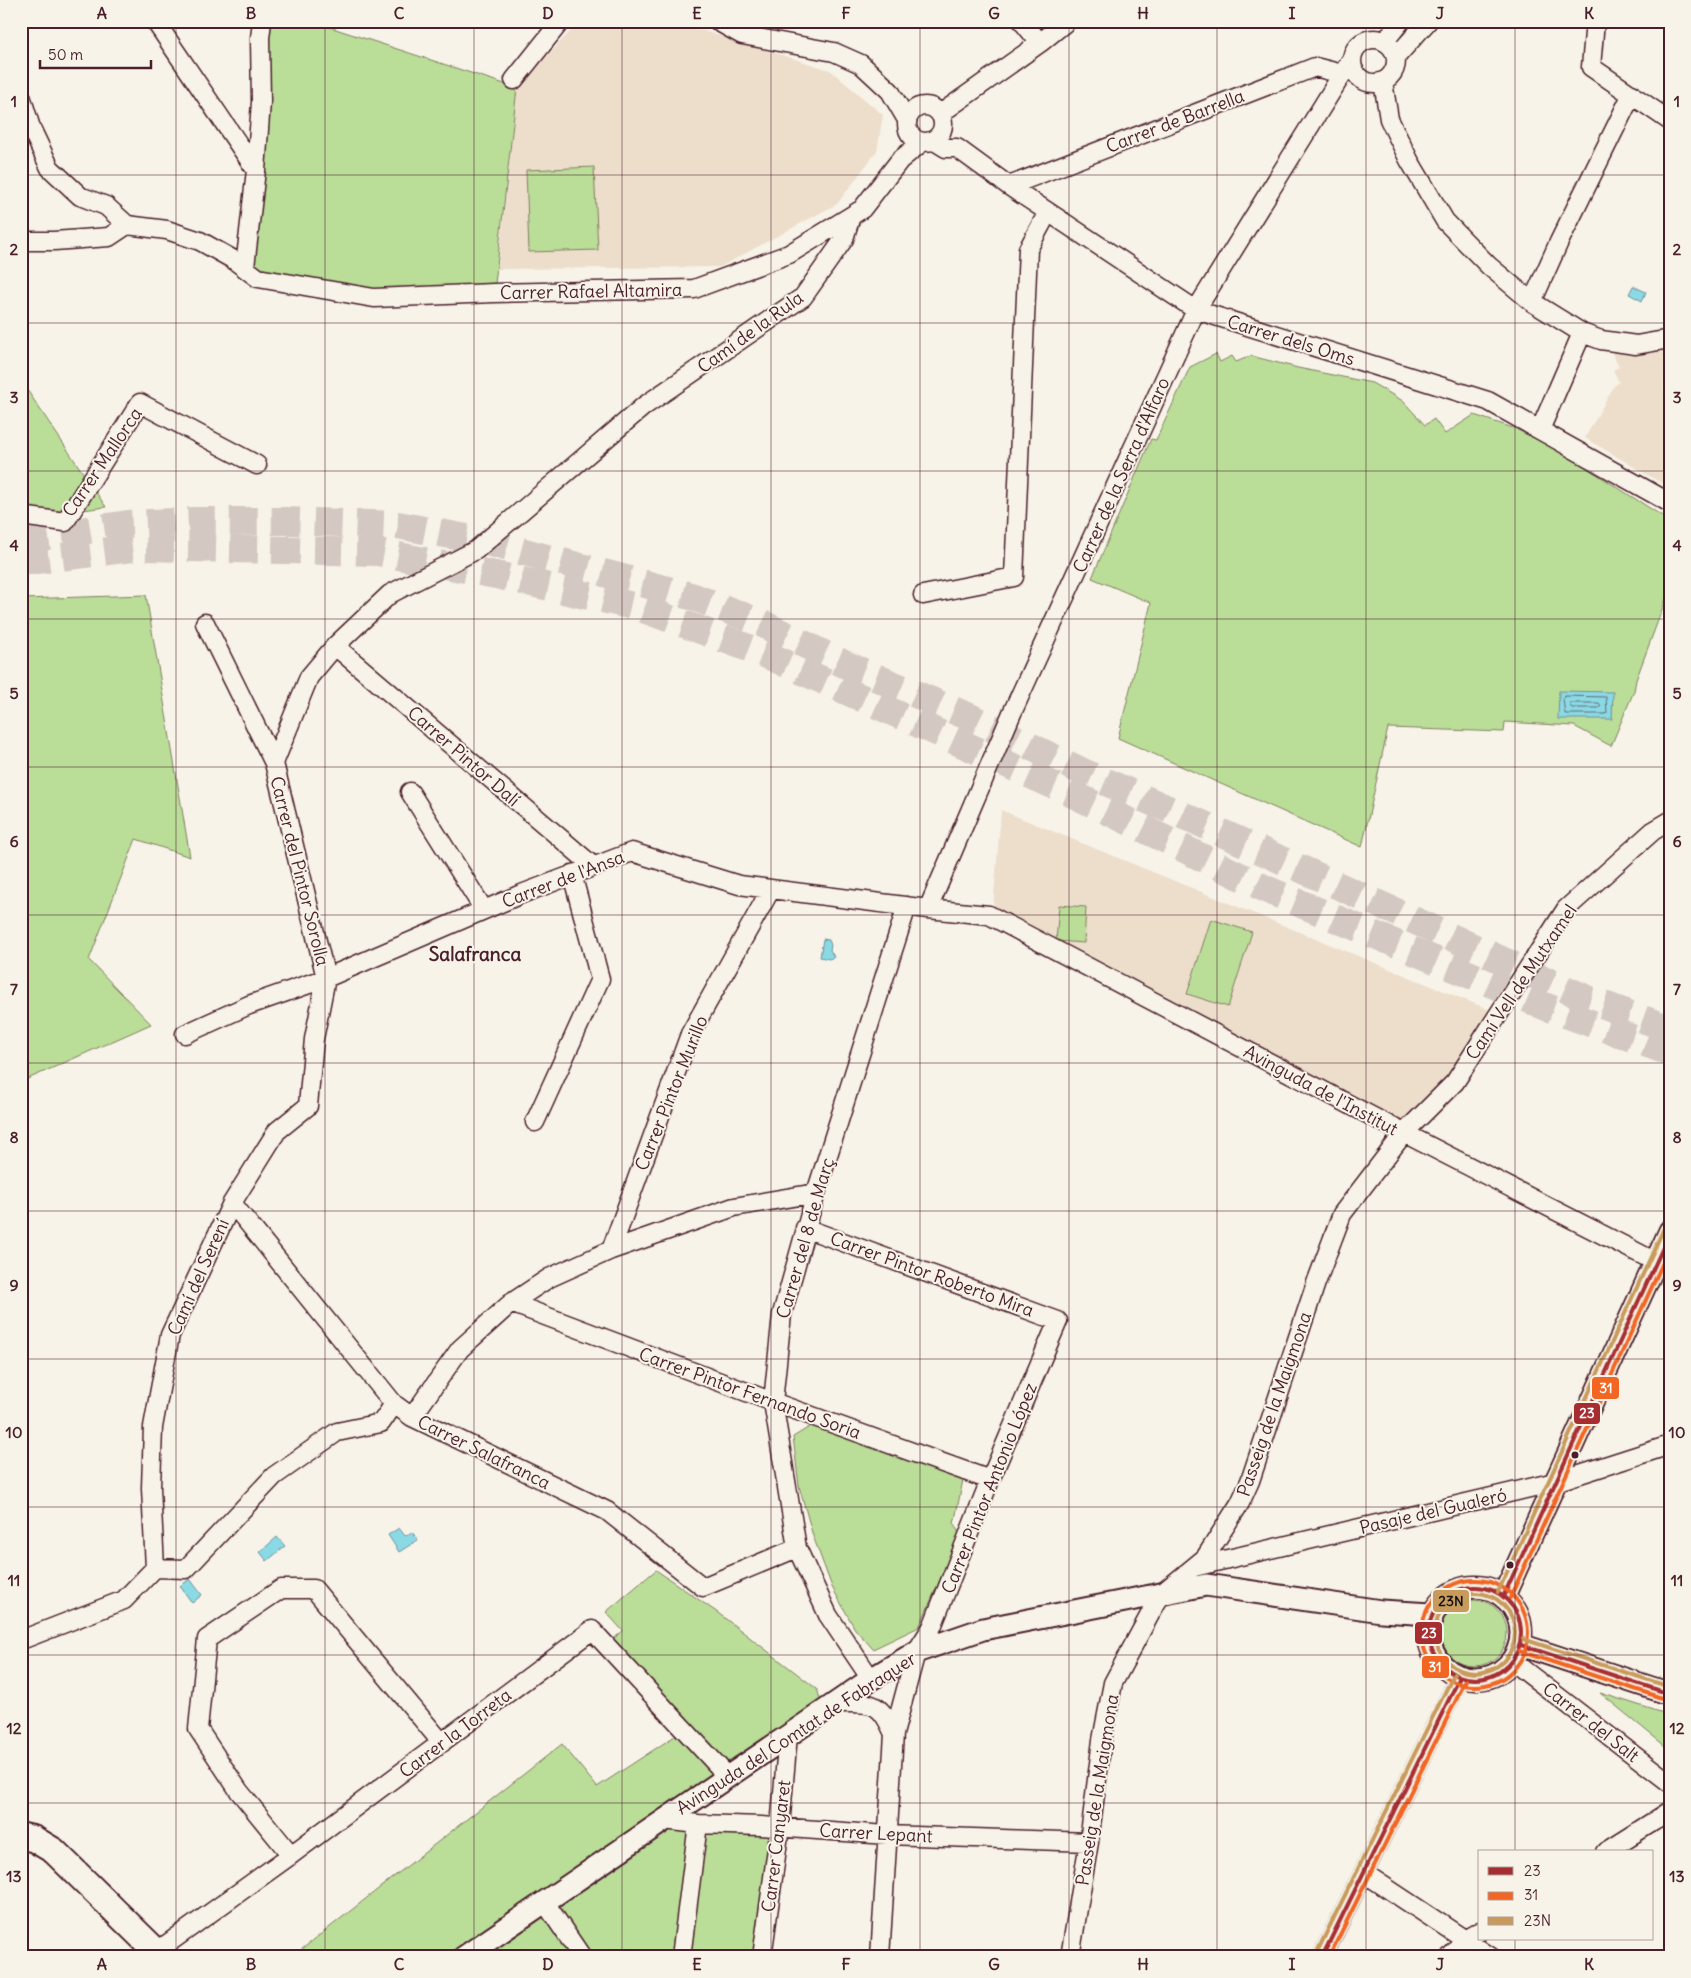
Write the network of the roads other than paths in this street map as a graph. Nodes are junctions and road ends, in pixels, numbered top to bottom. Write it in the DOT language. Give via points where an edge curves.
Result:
graph roads {
  1 [pos="155,21"];
  2 [pos="262,21"];
  3 [pos="561,21"];
  4 [pos="716,21"];
  5 [pos="1022,21"];
  6 [pos="1066,21"];
  7 [pos="1401,21"];
  8 [pos="1428,21"];
  9 [pos="1595,21"];
  10 [pos="1384,42"];
  11 [pos="1040,43"];
  12 [pos="1396,57"];
  13 [pos="1347,67"];
  14 [pos="514,80"];
  15 [pos="1383,82"];
  16 [pos="890,90"];
  17 [pos="1632,94"];
  18 [pos="21,96"];
  19 [pos="1670,121"];
  20 [pos="908,126"];
  21 [pos="932,126"];
  22 [pos="900,160"];
  23 [pos="256,170"];
  24 [pos="1009,186"];
  25 [pos="1048,212"];
  26 [pos="851,216"];
  27 [pos="127,225"];
  28 [pos="21,240"];
  29 [pos="245,267"];
  30 [pos="1532,302"];
  31 [pos="1196,310"];
  32 [pos="1582,333"];
  33 [pos="1670,339"];
  34 [pos="1540,430"];
  35 [pos="257,465"];
  36 [pos="1670,503"];
  37 [pos="21,516"];
  38 [pos="923,595"];
  39 [pos="205,623"];
  40 [pos="335,646"];
  41 [pos="274,764"];
  42 [pos="410,792"];
  43 [pos="1670,821"];
  44 [pos="593,866"];
  45 [pos="572,874"];
  46 [pos="771,888"];
  47 [pos="907,906"];
  48 [pos="928,909"];
  49 [pos="484,910"];
  50 [pos="988,915"];
  51 [pos="326,978"];
  52 [pos="185,1034"];
  53 [pos="535,1122"];
  54 [pos="1404,1133"];
  55 [pos="816,1193"];
  56 [pos="232,1203"];
  57 [pos="806,1228"];
  58 [pos="1670,1231"];
  59 [pos="611,1250"];
  60 [pos="1656,1262"];
  61 [pos="512,1303"];
  62 [pos="1058,1321"];
  63 [pos="773,1402"];
  64 [pos="394,1404"];
  65 [pos="412,1417"];
  66 [pos="1670,1445"];
  67 [pos="990,1480"];
  68 [pos="1555,1482"];
  69 [pos="797,1548"];
  70 [pos="1194,1567"];
  71 [pos="155,1568"];
  72 [pos="1162,1594"];
  73 [pos="1504,1596"];
  74 [pos="1431,1614"];
  75 [pos="21,1640"];
  76 [pos="916,1652"];
  77 [pos="1517,1653"];
  78 [pos="1460,1677"];
  79 [pos="870,1679"];
  80 [pos="1670,1694"];
  81 [pos="836,1703"];
  82 [pos="894,1734"];
  83 [pos="788,1736"];
  84 [pos="442,1743"];
  85 [pos="725,1778"];
  86 [pos="1670,1783"];
  87 [pos="1670,1811"];
  88 [pos="664,1820"];
  89 [pos="698,1824"];
  90 [pos="780,1827"];
  91 [pos="887,1835"];
  92 [pos="21,1836"];
  93 [pos="1089,1842"];
  94 [pos="1608,1850"];
  95 [pos="291,1855"];
  96 [pos="1364,1873"];
  97 [pos="544,1901"];
  98 [pos="1473,1935"];
  99 [pos="159,1954"];
  100 [pos="464,1957"];
  101 [pos="582,1957"];
  102 [pos="681,1957"];
  103 [pos="762,1957"];
  104 [pos="880,1957"];
  105 [pos="1070,1957"];
  106 [pos="1322,1957"];
  107 [pos="1450,1957"];
  108 [pos="1491,1957"];
  1 -- 23 [label="street"];
  2 -- 23 [label="street"];
  3 -- 14 [label="street"];
  4 -- 16 [label="street" via="742,36 834,52 861,64"];
  5 -- 11 [label="street"];
  6 -- 11 [label="street"];
  7 -- 10 [label="street"];
  8 -- 12 [label="street"];
  9 -- 17 [label="street" via="1591,67"];
  10 -- 12 [label="street" via="1394,50"];
  10 -- 13 [label="street" via="1377,39 1363,42 1353,52"];
  11 -- 21 [label="street"];
  12 -- 15 [label="street" via="1394,72"];
  13 -- 15 [label="street" via="1352,68 1361,80 1375,84"];
  13 -- 24 [label="street, Carrer de Barrella" via="1315,67"];
  13 -- 31 [label="street, Carrer de la Serra d'Alfaro"];
  15 -- 30 [label="street" via="1389,119 1445,221 1489,266"];
  16 -- 20 [label="street"];
  16 -- 21 [label="street" via="904,93"];
  17 -- 19 [label="street"];
  17 -- 30 [label="street"];
  18 -- 27 [label="street" via="31,128 50,168 80,196 106,206"];
  20 -- 21 [label="street" via="912,136"];
  20 -- 21 [label="street" via="913,110"];
  20 -- 22 [label="street, Carrer Rafael Altamira"];
  21 -- 22 [label="street, Carrer Rafael Altamira"];
  21 -- 24 [label="street, Carrer dels Oms" via="954,139 957,148"];
  22 -- 26 [label="street, Carrer Rafael Altamira" via="862,209"];
  23 -- 29 [label="street"];
  24 -- 25 [label="street, Carrer dels Oms"];
  25 -- 31 [label="street, Carrer dels Oms"];
  25 -- 38 [label="street" via="1028,249 1014,577"];
  26 -- 29 [label="street, Carrer Rafael Altamira" via="789,254 694,289 374,298 258,278"];
  26 -- 40 [label="street, Camí de la Rula" via="844,239 803,298 644,406 476,550 390,594"];
  27 -- 28 [label="street" via="109,237"];
  27 -- 29 [label="street, Carrer Rafael Altamira" via="185,235"];
  30 -- 32 [label="street"];
  31 -- 34 [label="street, Carrer dels Oms" via="1488,401"];
  31 -- 48 [label="street, Carrer de la Serra d'Alfaro" via="1012,713"];
  32 -- 33 [label="street" via="1601,340 1636,345"];
  32 -- 34 [label="street"];
  34 -- 36 [label="street, Carrer dels Oms"];
  35 -- 37 [label="street, Carrer Mallorca" via="140,402 65,522"];
  39 -- 41 [label="street, Carrer del Pintor Sorolla"];
  40 -- 41 [label="street, Camí de la Rula" via="309,677"];
  40 -- 44 [label="street, Carrer Pintor Dalí"];
  41 -- 51 [label="street, Carrer del Pintor Sorolla"];
  42 -- 49 [label="street"];
  43 -- 54 [label="street, Camí Vell de Mutxamel" via="1653,831 1566,909 1455,1082"];
  44 -- 45 [label="street, Carrer de l'Ansa"];
  44 -- 46 [label="street, Carrer de l'Ansa" via="632,852 739,885"];
  45 -- 49 [label="street, Carrer de l'Ansa"];
  45 -- 53 [label="street" via="600,980"];
  46 -- 47 [label="street, Carrer de l'Ansa"];
  46 -- 59 [label="street, Carrer Pintor Murillo" via="690,1034"];
  47 -- 48 [label="street, Carrer de l'Ansa"];
  47 -- 55 [label="street, Carrer del 8 de Març"];
  48 -- 50 [label="street, Carrer de l'Ansa"];
  49 -- 51 [label="street, Carrer de l'Ansa"];
  50 -- 54 [label="street, Avinguda de l'Institut"];
  51 -- 52 [label="street, Carrer de l'Ansa" via="249,1005"];
  51 -- 56 [label="street, Camí del Serení" via="314,1039 308,1106 278,1131"];
  54 -- 60 [label="street, Avinguda de l'Institut"];
  54 -- 70 [label="street, Passeig de la Maigmona" via="1342,1214 1250,1481 1206,1558"];
  55 -- 57 [label="street, Carrer del 8 de Març"];
  55 -- 59 [label="street" via="734,1206"];
  56 -- 64 [label="street, Carrer Salafranca"];
  56 -- 71 [label="street, Camí del Serení" via="170,1334 153,1426 151,1488"];
  57 -- 62 [label="street, Carrer Pintor Roberto Mira"];
  57 -- 63 [label="street, Carrer del 8 de Març" via="782,1314"];
  58 -- 60 [label="street"];
  59 -- 61 [label="street" via="549,1278"];
  60 -- 68 [label="street"];
  61 -- 63 [label="street, Carrer Pintor Fernando Soria"];
  61 -- 65 [label="street" via="460,1349"];
  62 -- 67 [label="street, Carrer Pintor Antonio López"];
  63 -- 67 [label="street, Carrer Pintor Fernando Soria"];
  63 -- 69 [label="street, Carrer del 8 de Març"];
  64 -- 65 [label="street, Carrer Salafranca"];
  64 -- 71 [label="street" via="380,1423 337,1432 274,1476 186,1569"];
  65 -- 69 [label="street, Carrer Salafranca" via="607,1511 703,1587"];
  66 -- 68 [label="street, Pasaje del Gualeró"];
  67 -- 76 [label="street, Carrer Pintor Antonio López" via="932,1627"];
  68 -- 70 [label="street, Pasaje del Gualeró"];
  68 -- 73 [label="street"];
  69 -- 79 [label="street, Carrer del 8 de Març" via="828,1615"];
  70 -- 72 [label="street, Passeig de la Maigmona"];
  71 -- 75 [label="street" via="124,1600"];
  72 -- 74 [label="street, Avinguda del Comtat de Fabraquer" via="1206,1585 1381,1612"];
  72 -- 76 [label="street, Avinguda del Comtat de Fabraquer" via="983,1629"];
  72 -- 93 [label="street, Passeig de la Maigmona" via="1113,1683"];
  73 -- 74 [label="street" via="1485,1587 1460,1588 1444,1597"];
  73 -- 77 [label="street" via="1522,1625"];
  74 -- 78 [label="street" via="1429,1644 1440,1664"];
  76 -- 79 [label="street, Avinguda del Comtat de Fabraquer"];
  76 -- 82 [label="street, Carrer Pintor Antonio López"];
  77 -- 78 [label="street" via="1500,1672 1485,1678"];
  77 -- 80 [label="street"];
  77 -- 86 [label="street, Carrer del Salt"];
  78 -- 96 [label="street"];
  79 -- 81 [label="street, Avinguda del Comtat de Fabraquer"];
  81 -- 82 [label="street" via="871,1703 886,1716"];
  81 -- 83 [label="street, Avinguda del Comtat de Fabraquer"];
  82 -- 91 [label="street, Carrer Pintor Antonio López"];
  83 -- 85 [label="street, Avinguda del Comtat de Fabraquer"];
  83 -- 90 [label="street, Carrer Canyaret"];
  84 -- 85 [label="street, Carrer la Torreta" via="592,1630 719,1767"];
  84 -- 95 [label="street, Carrer la Torreta"];
  84 -- 95 [label="street" via="314,1589 281,1589 207,1639 198,1729 239,1791"];
  85 -- 88 [label="street, Avinguda del Comtat de Fabraquer"];
  87 -- 94 [label="street"];
  88 -- 89 [label="street, Carrer Lepant"];
  88 -- 97 [label="street, Avinguda del Comtat de Fabraquer"];
  89 -- 90 [label="street, Carrer Lepant"];
  89 -- 102 [label="street"];
  90 -- 91 [label="street, Carrer Lepant"];
  90 -- 103 [label="street, Carrer Canyaret"];
  91 -- 93 [label="street, Carrer Lepant"];
  91 -- 104 [label="street, Carrer Pintor Antonio López"];
  92 -- 99 [label="main road" via="34,1839 54,1851"];
  93 -- 105 [label="street, Passeig de la Maigmona"];
  95 -- 99 [label="street, Carrer la Torreta"];
  96 -- 98 [label="street"];
  96 -- 106 [label="street"];
  97 -- 100 [label="street, Avinguda del Comtat de Fabraquer"];
  97 -- 101 [label="street"];
  98 -- 107 [label="street"];
  98 -- 108 [label="street"];
}
